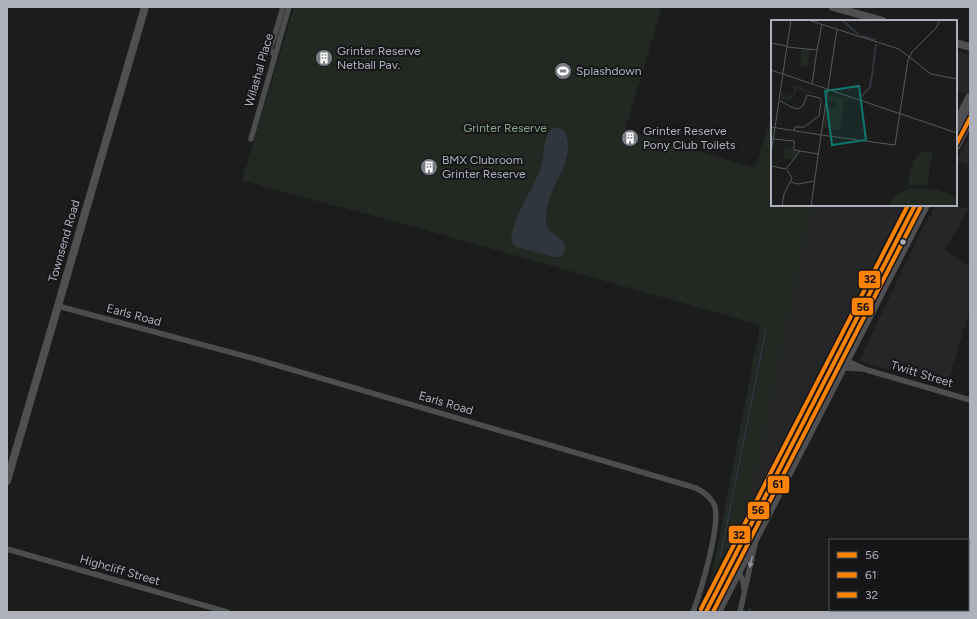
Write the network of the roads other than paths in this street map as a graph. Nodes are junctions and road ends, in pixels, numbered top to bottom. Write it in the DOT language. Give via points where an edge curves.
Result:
graph roads {
  1 [pos="144,7"];
  2 [pos="283,7"];
  3 [pos="289,7"];
  4 [pos="833,7"];
  5 [pos="880,20"];
  6 [pos="957,43"];
  7 [pos="970,47"];
  8 [pos="275,55"];
  9 [pos="970,98"];
  10 [pos="970,118"];
  11 [pos="957,124"];
  12 [pos="251,139"];
  13 [pos="957,143"];
  14 [pos="915,206"];
  15 [pos="924,206"];
  16 [pos="58,306"];
  17 [pos="842,362"];
  18 [pos="970,400"];
  19 [pos="7,481"];
  20 [pos="758,532"];
  21 [pos="7,549"];
  22 [pos="738,551"];
  23 [pos="738,571"];
  24 [pos="744,593"];
  25 [pos="227,612"];
  26 [pos="693,612"];
  27 [pos="706,612"];
  28 [pos="717,612"];
  29 [pos="740,612"];
  1 -- 16 [label="street, Townsend Road"];
  2 -- 8 [label="street" via="269,49"];
  3 -- 8 [label="street, Wilashal Place"];
  4 -- 5 [label="street"];
  6 -- 7 [label="street"];
  8 -- 12 [label="street, Wilashal Place"];
  9 -- 11 [label="highway"];
  10 -- 13 [label="highway"];
  14 -- 17 [label="highway"];
  15 -- 17 [label="highway"];
  16 -- 19 [label="street, Townsend Road"];
  16 -- 26 [label="street, Earls Road" via="259,360 696,488 711,498 715,506 716,524"];
  17 -- 18 [label="street, Twitt Street"];
  17 -- 20 [label="highway"];
  17 -- 22 [label="highway"];
  20 -- 23 [label="highway"];
  20 -- 24 [label="street, one-way"];
  21 -- 25 [label="street, Highcliff Street"];
  22 -- 23 [label="highway"];
  22 -- 27 [label="highway"];
  23 -- 24 [label="street" via="743,581"];
  23 -- 28 [label="highway"];
  24 -- 29 [label="street"];
}
